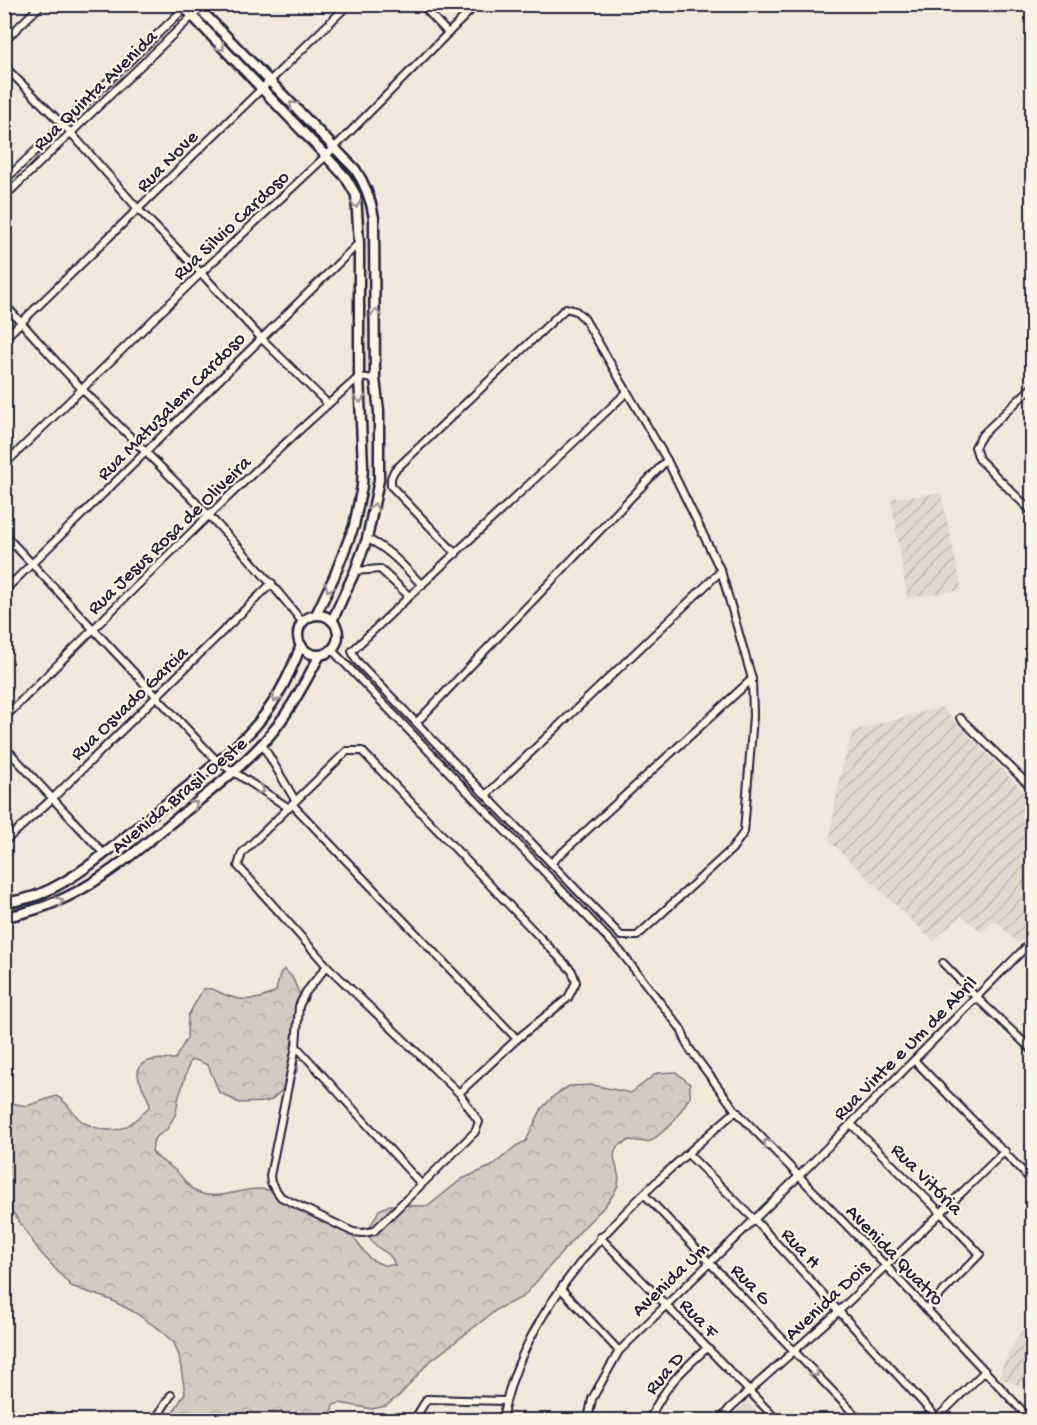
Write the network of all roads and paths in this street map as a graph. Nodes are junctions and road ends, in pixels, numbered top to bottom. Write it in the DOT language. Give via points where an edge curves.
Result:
graph roads {
  1 [pos="42,4"];
  2 [pos="349,4"];
  3 [pos="421,4"];
  4 [pos="477,4"];
  5 [pos="185,6"];
  6 [pos="200,6"];
  7 [pos="192,17"];
  8 [pos="448,33"];
  9 [pos="4,41"];
  10 [pos="4,66"];
  11 [pos="269,81"];
  12 [pos="261,89"];
  13 [pos="63,124"];
  14 [pos="72,134"];
  15 [pos="334,146"];
  16 [pos="326,156"];
  17 [pos="4,182"];
  18 [pos="4,197"];
  19 [pos="139,210"];
  20 [pos="359,243"];
  21 [pos="201,273"];
  22 [pos="4,303"];
  23 [pos="21,322"];
  24 [pos="261,338"];
  25 [pos="4,339"];
  26 [pos="359,377"];
  27 [pos="375,379"];
  28 [pos="82,389"];
  29 [pos="1031,391"];
  30 [pos="627,392"];
  31 [pos="328,404"];
  32 [pos="147,452"];
  33 [pos="667,460"];
  34 [pos="4,465"];
  35 [pos="1032,513"];
  36 [pos="207,516"];
  37 [pos="354,526"];
  38 [pos="4,534"];
  39 [pos="367,535"];
  40 [pos="456,554"];
  41 [pos="32,564"];
  42 [pos="355,571"];
  43 [pos="721,571"];
  44 [pos="272,583"];
  45 [pos="422,585"];
  46 [pos="4,591"];
  47 [pos="409,596"];
  48 [pos="316,615"];
  49 [pos="332,621"];
  50 [pos="303,623"];
  51 [pos="95,628"];
  52 [pos="301,645"];
  53 [pos="332,650"];
  54 [pos="320,655"];
  55 [pos="752,679"];
  56 [pos="157,697"];
  57 [pos="4,718"];
  58 [pos="960,718"];
  59 [pos="417,722"];
  60 [pos="262,744"];
  61 [pos="4,746"];
  62 [pos="217,761"];
  63 [pos="232,772"];
  64 [pos="1032,788"];
  65 [pos="486,795"];
  66 [pos="52,799"];
  67 [pos="292,804"];
  68 [pos="4,842"];
  69 [pos="104,854"];
  70 [pos="551,862"];
  71 [pos="4,903"];
  72 [pos="4,917"];
  73 [pos="1032,941"];
  74 [pos="943,963"];
  75 [pos="327,966"];
  76 [pos="977,998"];
  77 [pos="517,1039"];
  78 [pos="296,1046"];
  79 [pos="1032,1050"];
  80 [pos="915,1061"];
  81 [pos="459,1093"];
  82 [pos="736,1111"];
  83 [pos="851,1124"];
  84 [pos="1005,1151"];
  85 [pos="688,1154"];
  86 [pos="798,1177"];
  87 [pos="1032,1181"];
  88 [pos="421,1184"];
  89 [pos="644,1194"];
  90 [pos="940,1212"];
  91 [pos="754,1219"];
  92 [pos="600,1237"];
  93 [pos="710,1262"];
  94 [pos="886,1266"];
  95 [pos="561,1289"];
  96 [pos="665,1305"];
  97 [pos="926,1309"];
  98 [pos="839,1311"];
  99 [pos="707,1348"];
  100 [pos="619,1351"];
  101 [pos="794,1351"];
  102 [pos="985,1371"];
  103 [pos="750,1391"];
  104 [pos="171,1395"];
  105 [pos="505,1401"];
  106 [pos="936,1419"];
  107 [pos="155,1420"];
  108 [pos="414,1420"];
  109 [pos="501,1420"];
  110 [pos="588,1420"];
  111 [pos="649,1420"];
  112 [pos="720,1420"];
  113 [pos="777,1420"];
  114 [pos="860,1420"];
  115 [pos="1031,1420"];
  1 -- 9 [label="street"];
  2 -- 11 [label="street, Rua Nove"];
  3 -- 8 [label="street"];
  4 -- 8 [label="street, Rua Silvio Cardoso"];
  5 -- 7 [label="street"];
  5 -- 13 [label="street, Rua Quinta Avenida"];
  6 -- 7 [label="street, Rua Quinta Avenida"];
  6 -- 11 [label="street"];
  7 -- 12 [label="street, one-way"];
  7 -- 14 [label="street, Rua Quinta Avenida"];
  8 -- 15 [label="street, Rua Silvio Cardoso"];
  10 -- 13 [label="street"];
  11 -- 12 [label="street, Rua Nove"];
  15 -- 11 [label="street, one-way"];
  12 -- 16 [label="street"];
  12 -- 19 [label="street, Rua Nove"];
  13 -- 14 [label="street"];
  13 -- 17 [label="street, Rua Quinta Avenida"];
  14 -- 18 [label="street, Rua Quinta Avenida"];
  14 -- 19 [label="street"];
  15 -- 16 [label="street, Rua Silvio Cardoso"];
  27 -- 15 [label="street, one-way" via="374,218 365,184"];
  16 -- 20 [label="street, one-way" via="356,195"];
  16 -- 21 [label="street, Rua Silvio Cardoso"];
  19 -- 21 [label="street"];
  19 -- 23 [label="street, Rua Nove"];
  20 -- 24 [label="street, Rua Matuzalem Cardoso"];
  20 -- 26 [label="street"];
  21 -- 24 [label="street"];
  21 -- 28 [label="street, Rua Silvio Cardoso"];
  22 -- 23 [label="street"];
  23 -- 25 [label="street, Rua Nove"];
  23 -- 28 [label="street"];
  24 -- 31 [label="street"];
  24 -- 32 [label="street, Rua Matuzalem Cardoso"];
  26 -- 27 [label="street"];
  26 -- 31 [label="street, Rua Jesus Rosa de Oliveira"];
  26 -- 37 [label="street, one-way" via="363,466"];
  39 -- 27 [label="street, one-way" via="379,480"];
  28 -- 32 [label="street"];
  28 -- 34 [label="street, Rua Silvio Cardoso"];
  29 -- 35 [label="street" via="982,435 975,447 979,459"];
  30 -- 33 [label="street"];
  30 -- 40 [label="street"];
  30 -- 40 [label="street" via="584,318 566,308 394,471 391,486"];
  31 -- 36 [label="street, Rua Jesus Rosa de Oliveira"];
  32 -- 36 [label="street"];
  32 -- 41 [label="street, Rua Matuzalem Cardoso"];
  33 -- 43 [label="street"];
  33 -- 59 [label="street"];
  36 -- 44 [label="street"];
  36 -- 51 [label="street, Rua Jesus Rosa de Oliveira"];
  37 -- 39 [label="street"];
  37 -- 48 [label="street, one-way"];
  38 -- 41 [label="street"];
  39 -- 42 [label="street"];
  39 -- 45 [label="street"];
  40 -- 45 [label="street"];
  41 -- 46 [label="street, Rua Matuzalem Cardoso"];
  41 -- 51 [label="street"];
  42 -- 47 [label="street" via="380,569"];
  42 -- 49 [label="street"];
  43 -- 55 [label="street"];
  43 -- 65 [label="street"];
  44 -- 50 [label="street"];
  44 -- 56 [label="street, Rua Osvado Garcia"];
  45 -- 47 [label="street"];
  47 -- 59 [label="street" via="352,651 356,660"];
  48 -- 49 [label="street"];
  48 -- 50 [label="street"];
  49 -- 53 [label="street" via="338,638"];
  50 -- 52 [label="street"];
  51 -- 56 [label="street"];
  51 -- 57 [label="street, Rua Jesus Rosa de Oliveira"];
  52 -- 54 [label="street" via="309,653"];
  52 -- 62 [label="street, Avenida Brasil Oeste, one-way" via="292,670 269,707 248,734"];
  53 -- 54 [label="street"];
  53 -- 82 [label="street, Avenida Quatro" via="620,951 681,1029 689,1048"];
  54 -- 60 [label="street, Avenida Brasil Oeste" via="297,697"];
  55 -- 70 [label="street"];
  55 -- 70 [label="street" via="744,832 732,849 637,936 621,936"];
  56 -- 62 [label="street"];
  56 -- 66 [label="street, Rua Osvado Garcia"];
  58 -- 64 [label="street"];
  59 -- 65 [label="street"];
  60 -- 63 [label="street, Avenida Brasil Oeste"];
  60 -- 67 [label="street"];
  61 -- 66 [label="street"];
  62 -- 63 [label="street"];
  62 -- 69 [label="street, Avenida Brasil Oeste"];
  63 -- 67 [label="street, one-way"];
  72 -- 63 [label="street, Avenida Brasil Oeste, one-way" via="47,908 116,867"];
  65 -- 70 [label="street"];
  66 -- 68 [label="street, Rua Osvado Garcia"];
  66 -- 69 [label="street"];
  67 -- 75 [label="street" via="242,853 238,866"];
  67 -- 77 [label="street"];
  67 -- 77 [label="street" via="347,751 362,751 572,971 576,982 567,998"];
  69 -- 71 [label="street, Avenida Brasil Oeste" via="37,896"];
  73 -- 76 [label="street, Rua Vinte e Um de Abril"];
  74 -- 76 [label="street"];
  75 -- 78 [label="street" via="299,1006"];
  75 -- 81 [label="street"];
  76 -- 79 [label="street"];
  76 -- 80 [label="street, Rua Vinte e Um de Abril"];
  77 -- 81 [label="street"];
  78 -- 88 [label="street"];
  78 -- 88 [label="street" via="270,1176 280,1197 353,1232 363,1233 374,1231"];
  80 -- 83 [label="street, Rua Vinte e Um de Abril"];
  80 -- 84 [label="street"];
  81 -- 88 [label="street" via="479,1122 475,1132"];
  82 -- 85 [label="street"];
  86 -- 82 [label="street, Avenida Quatro, one-way"];
  83 -- 86 [label="street, Rua Vinte e Um de Abril"];
  83 -- 90 [label="street, Rua Vitória"];
  84 -- 87 [label="street"];
  84 -- 90 [label="street, Avenida Dois"];
  85 -- 89 [label="street"];
  85 -- 91 [label="street, Rua H"];
  86 -- 91 [label="street, Avenida Um"];
  86 -- 94 [label="street, Avenida Quatro"];
  89 -- 92 [label="street"];
  89 -- 93 [label="street, Rua G"];
  90 -- 94 [label="street, Avenida Dois"];
  90 -- 97 [label="street, Rua Vitória" via="980,1256"];
  91 -- 93 [label="street, Avenida Um"];
  91 -- 98 [label="street, Rua H"];
  92 -- 95 [label="street"];
  92 -- 96 [label="street, Rua F"];
  93 -- 96 [label="street, Avenida Um"];
  93 -- 101 [label="street, Rua G"];
  94 -- 97 [label="street, Avenida Quatro"];
  94 -- 98 [label="street, Avenida Dois"];
  95 -- 100 [label="street"];
  95 -- 105 [label="street" via="525,1347"];
  96 -- 99 [label="street, Rua F"];
  96 -- 100 [label="street, Avenida Um"];
  97 -- 102 [label="street, Avenida Quatro"];
  98 -- 101 [label="street, Avenida Dois"];
  98 -- 106 [label="street, Rua H"];
  99 -- 103 [label="street, Rua F"];
  99 -- 111 [label="street, Rua D" via="671,1382"];
  100 -- 110 [label="street, Avenida Um" via="592,1400"];
  101 -- 103 [label="street, Avenida Dois"];
  101 -- 114 [label="street, Rua G, one-way"];
  102 -- 106 [label="street"];
  102 -- 115 [label="street, Avenida Quatro"];
  103 -- 112 [label="street, Avenida Dois"];
  103 -- 113 [label="street, Rua F"];
  104 -- 107 [label="street"];
  105 -- 108 [label="street" via="427,1399"];
  105 -- 109 [label="street"];
}
